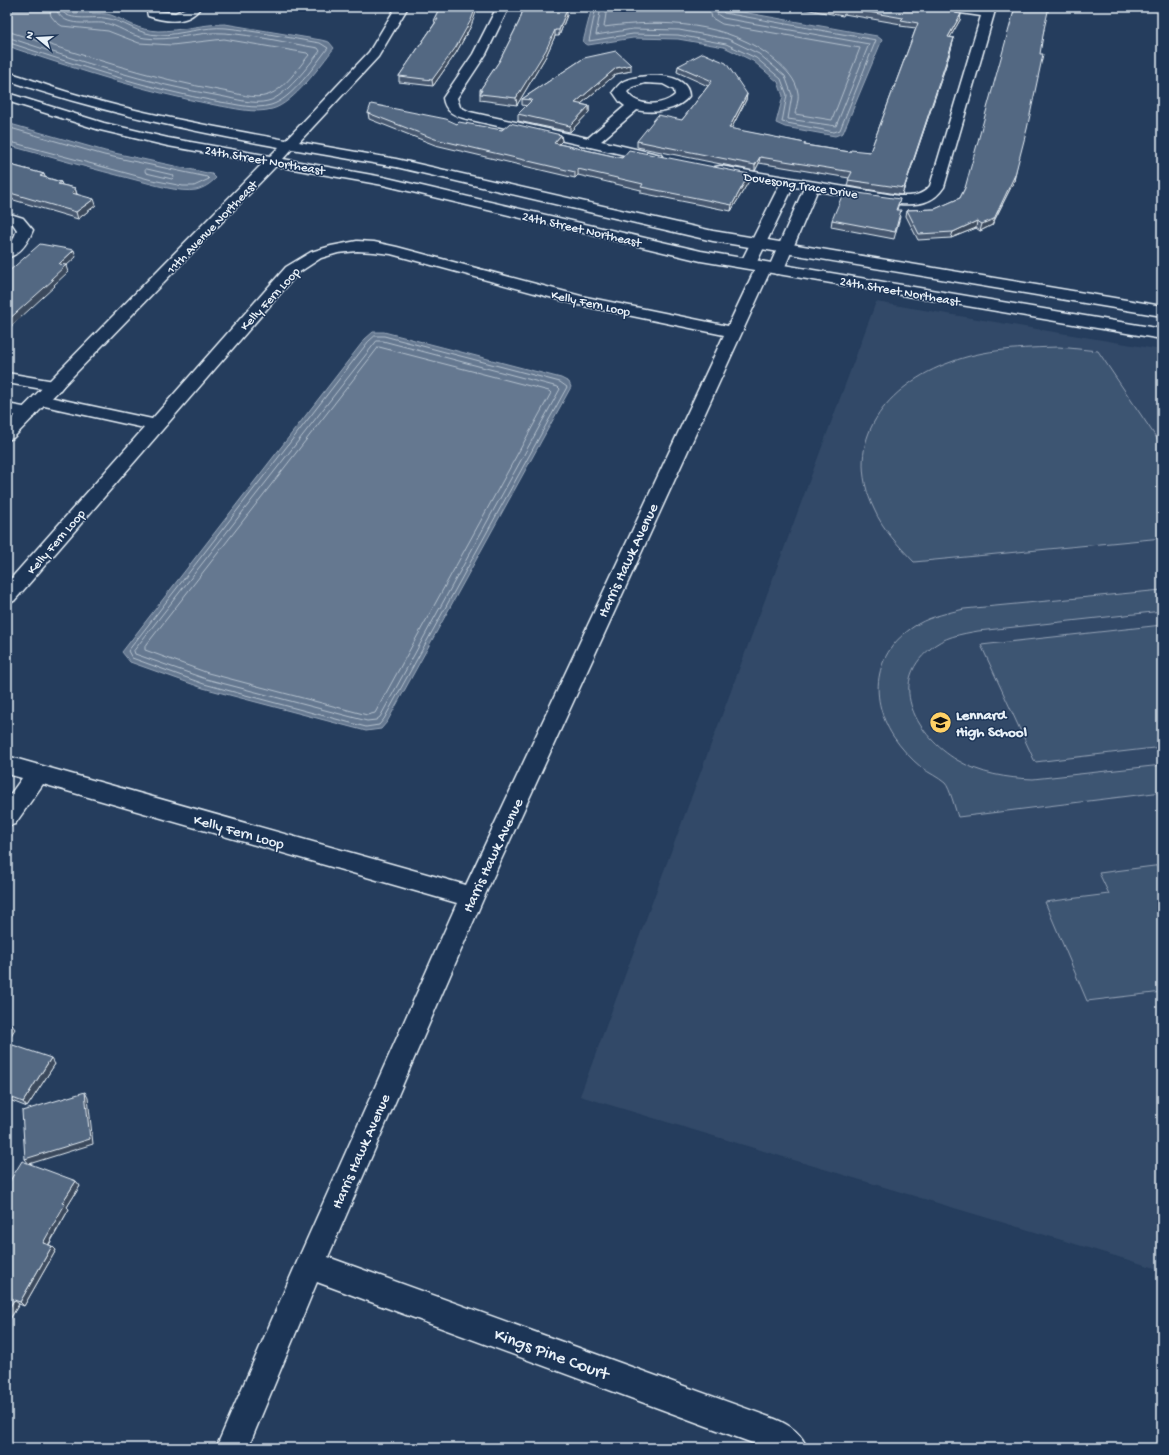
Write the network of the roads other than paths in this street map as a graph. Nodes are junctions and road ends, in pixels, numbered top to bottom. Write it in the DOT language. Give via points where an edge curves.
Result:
graph roads {
  1 [pos="152,7"];
  2 [pos="195,7"];
  3 [pos="402,7"];
  4 [pos="503,7"];
  5 [pos="947,7"];
  6 [pos="989,10"];
  7 [pos="7,76"];
  8 [pos="7,97"];
  9 [pos="634,105"];
  10 [pos="592,142"];
  11 [pos="290,145"];
  12 [pos="672,160"];
  13 [pos="274,161"];
  14 [pos="709,168"];
  15 [pos="788,182"];
  16 [pos="812,186"];
  17 [pos="7,217"];
  18 [pos="758,244"];
  19 [pos="785,248"];
  20 [pos="7,253"];
  21 [pos="763,267"];
  22 [pos="1162,311"];
  23 [pos="733,332"];
  24 [pos="1162,334"];
  25 [pos="7,378"];
  26 [pos="54,386"];
  27 [pos="40,400"];
  28 [pos="7,408"];
  29 [pos="28,413"];
  30 [pos="156,425"];
  31 [pos="7,434"];
  32 [pos="7,596"];
  33 [pos="7,765"];
  34 [pos="38,774"];
  35 [pos="7,817"];
  36 [pos="472,897"];
  37 [pos="310,1265"];
  38 [pos="232,1448"];
  39 [pos="791,1448"];
  1 -- 2 [label="street" via="152,13 161,17 178,17 189,14"];
  3 -- 11 [label="street, 11th Avenue Northeast" via="374,54"];
  4 -- 10 [label="street" via="492,36 450,98 450,105 455,111 467,115"];
  5 -- 6 [label="street"];
  6 -- 16 [label="street, Dovesong Trace Drive" via="937,187 932,194 922,200 898,200"];
  7 -- 11 [label="street, 24th Street Northeast" via="65,96 118,110 190,127"];
  8 -- 13 [label="street, 24th Street Northeast" via="100,126 168,142"];
  9 -- 10 [label="street"];
  10 -- 12 [label="street"];
  11 -- 13 [label="street, 11th Avenue Northeast"];
  11 -- 18 [label="street, 24th Street Northeast" via="396,163 604,212"];
  13 -- 21 [label="street, 24th Street Northeast" via="383,181 701,256"];
  13 -- 26 [label="street, 11th Avenue Northeast"];
  14 -- 15 [label="street, Dovesong Trace Drive"];
  15 -- 16 [label="street, Dovesong Trace Drive"];
  15 -- 18 [label="street"];
  16 -- 19 [label="street"];
  17 -- 20 [label="street" via="18,221 25,230 20,242"];
  18 -- 19 [label="street, 24th Street Northeast"];
  18 -- 21 [label="street"];
  19 -- 21 [label="street"];
  19 -- 22 [label="street, 24th Street Northeast"];
  21 -- 23 [label="street, Harris Hawk Avenue"];
  21 -- 24 [label="street, 24th Street Northeast"];
  23 -- 30 [label="street, Kelly Fern Loop" via="579,300 392,250 357,246 336,248 316,255 292,270"];
  23 -- 36 [label="street, Harris Hawk Avenue"];
  25 -- 26 [label="street"];
  26 -- 27 [label="street, 11th Avenue Northeast"];
  27 -- 29 [label="street, 11th Avenue Northeast"];
  27 -- 30 [label="street"];
  28 -- 29 [label="street"];
  29 -- 31 [label="street, 11th Avenue Northeast"];
  30 -- 32 [label="street, Kelly Fern Loop"];
  33 -- 34 [label="street, Kelly Fern Loop"];
  34 -- 35 [label="street"];
  34 -- 36 [label="street, Kelly Fern Loop"];
  36 -- 37 [label="street, Harris Hawk Avenue"];
  37 -- 38 [label="street, Harris Hawk Avenue"];
  37 -- 39 [label="street, Kings Pine Court" via="775,1435"];
}
